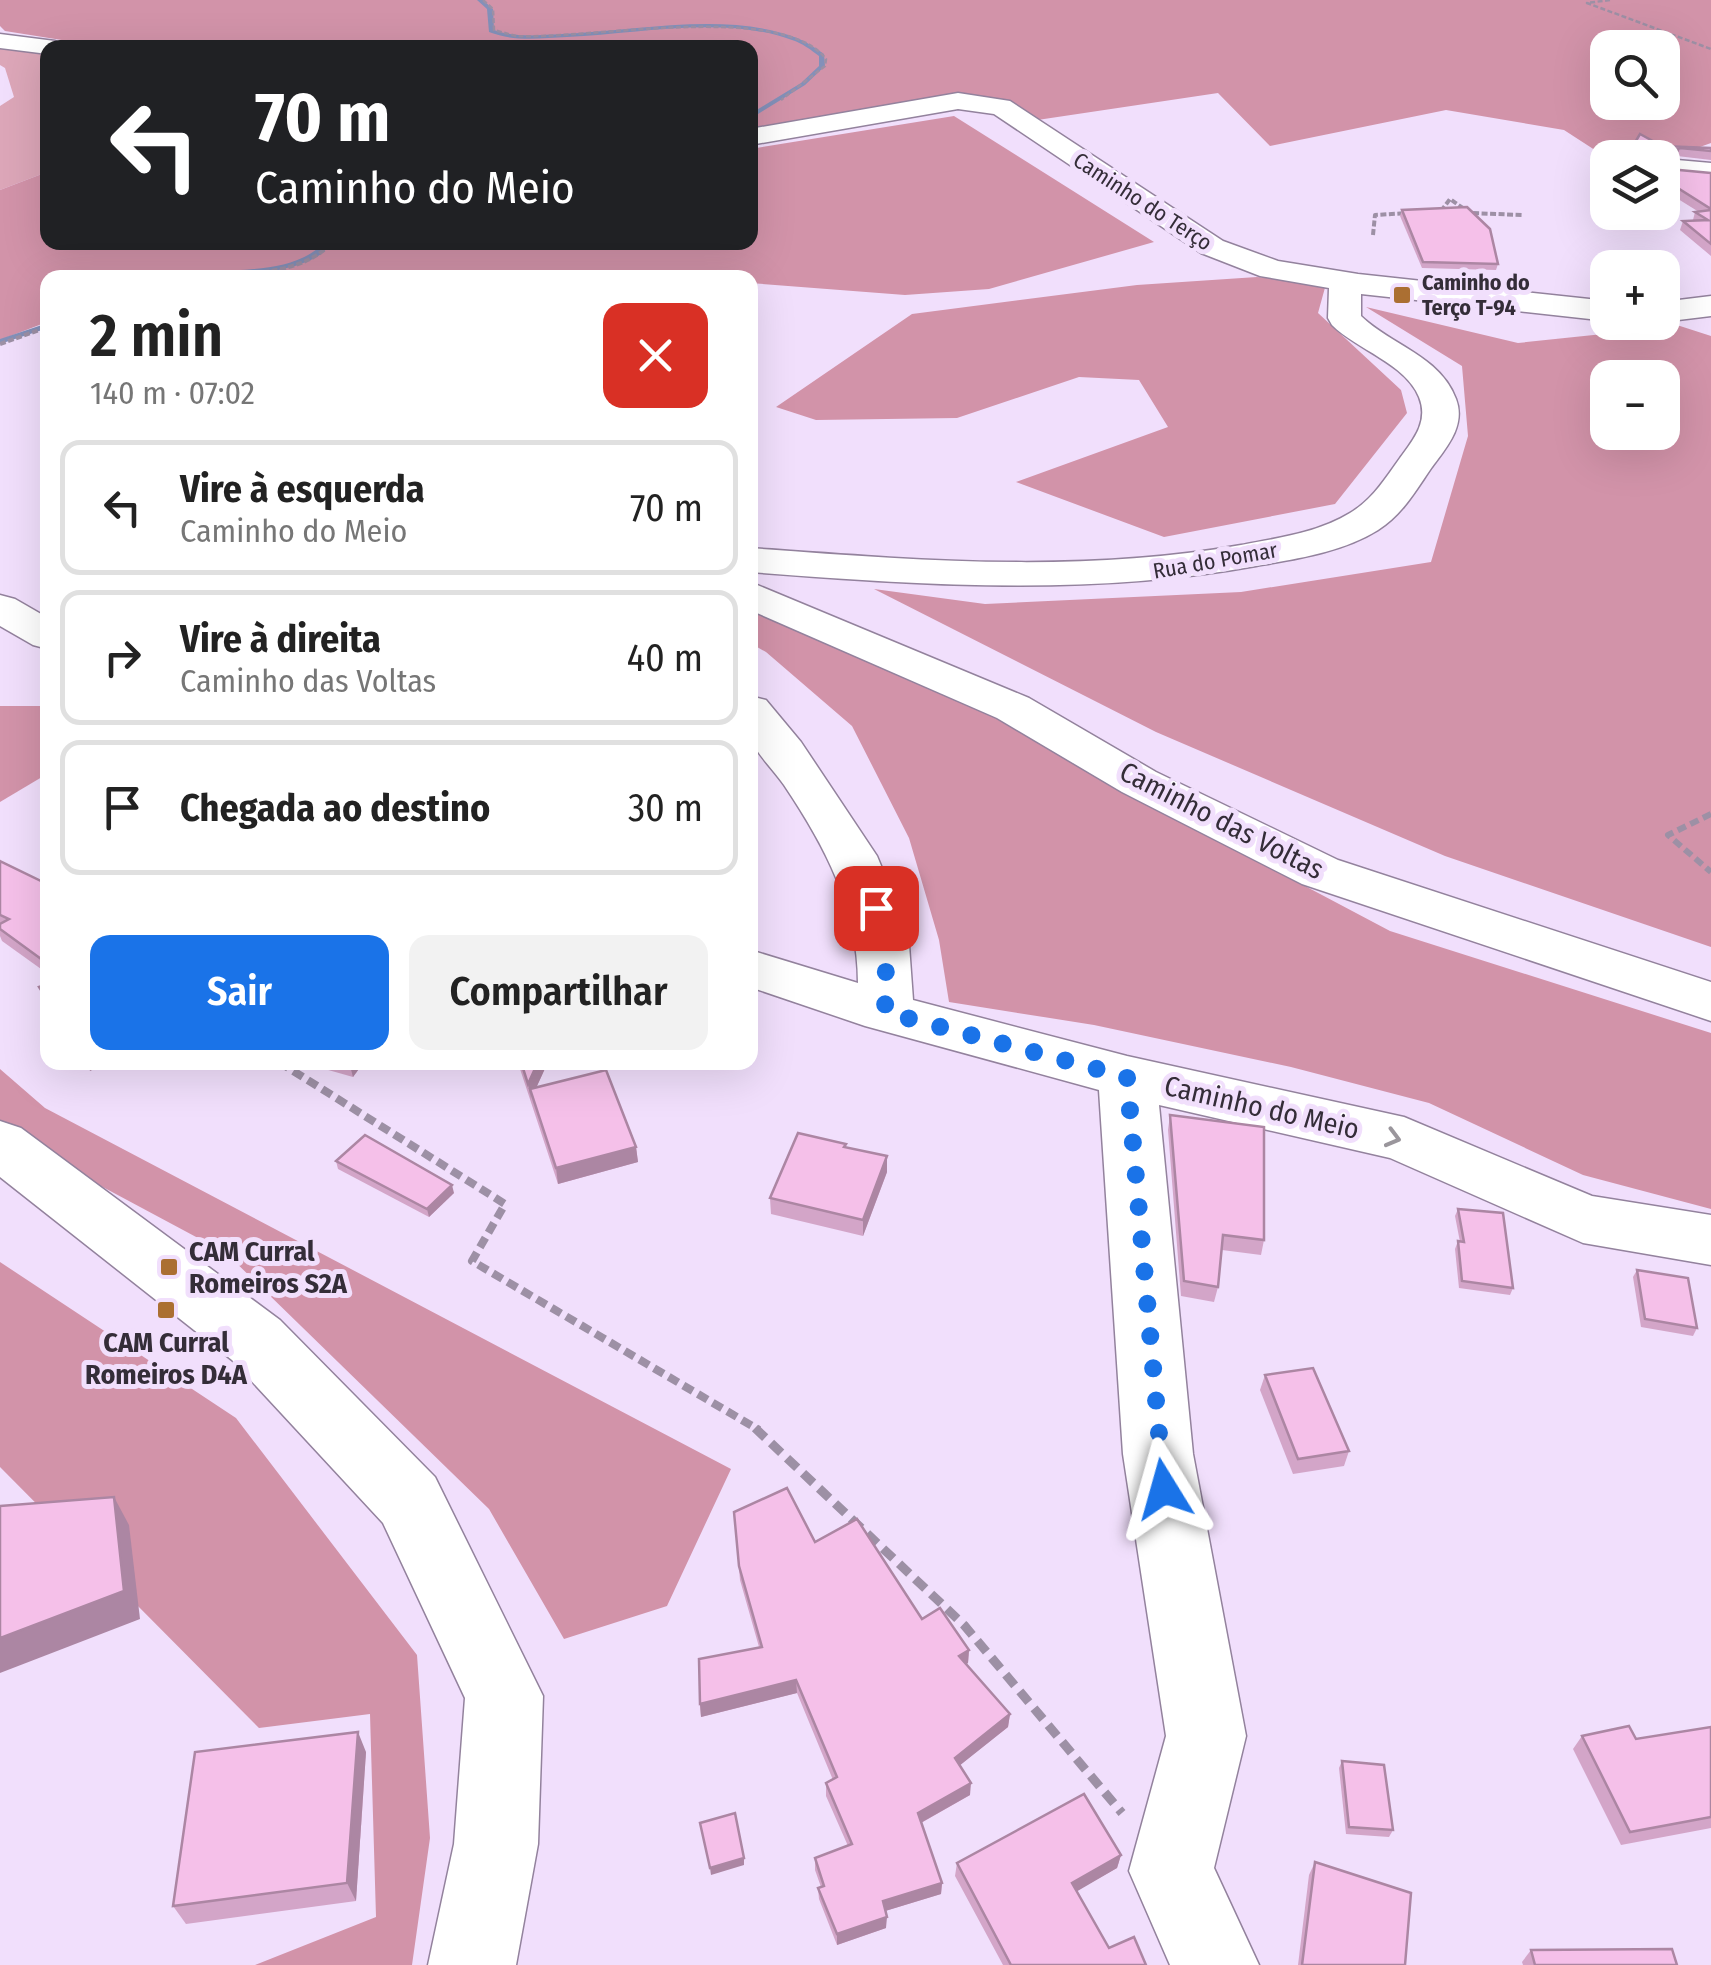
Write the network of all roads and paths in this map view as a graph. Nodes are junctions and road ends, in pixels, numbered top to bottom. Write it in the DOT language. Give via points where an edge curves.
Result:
graph roads {
  1 [pos="483,0"];
  2 [pos="1610,0"];
  3 [pos="0,41"];
  4 [pos="40,46"];
  5 [pos="1711,50"];
  6 [pos="778,102"];
  7 [pos="758,136"];
  8 [pos="1680,168"];
  9 [pos="1711,171"];
  10 [pos="1426,212"];
  11 [pos="1409,213"];
  12 [pos="1522,214"];
  13 [pos="1372,235"];
  14 [pos="327,250"];
  15 [pos="252,270"];
  16 [pos="1346,283"];
  17 [pos="1711,306"];
  18 [pos="1590,308"];
  19 [pos="1680,310"];
  20 [pos="40,330"];
  21 [pos="0,344"];
  22 [pos="758,560"];
  23 [pos="758,598"];
  24 [pos="0,608"];
  25 [pos="40,631"];
  26 [pos="758,721"];
  27 [pos="1711,814"];
  28 [pos="1711,872"];
  29 [pos="758,971"];
  30 [pos="1711,1002"];
  31 [pos="885,1012"];
  32 [pos="293,1070"];
  33 [pos="1127,1077"];
  34 [pos="0,1144"];
  35 [pos="1711,1240"];
  36 [pos="1171,1872"];
  37 [pos="472,1965"];
  38 [pos="1215,1965"];
  1 -- 6 [label="path" via="492,9 494,30 505,35 734,26 821,51 826,62 817,76"];
  2 -- 5 [label="path" via="1587,3"];
  3 -- 4 [label="street"];
  7 -- 16 [label="street, Caminho do Terço" via="958,100 1002,107 1212,248 1271,269"];
  8 -- 9 [label="street"];
  10 -- 12 [label="path" via="1443,211 1450,199 1470,213"];
  11 -- 13 [label="path" via="1375,215"];
  14 -- 15 [label="path" via="300,264"];
  16 -- 18 [label="street, Caminho do Terço"];
  16 -- 22 [label="street, Rua do Pomar" via="1344,318 1416,371 1433,388 1440,408 1440,434 1380,510 1354,526 1234,560 1072,578"];
  17 -- 19 [label="street"];
  20 -- 21 [label="path"];
  23 -- 30 [label="street, Caminho das Voltas" via="1013,708 1138,782 1320,872"];
  24 -- 25 [label="street"];
  26 -- 31 [label="street" via="816,802 876,908 886,962"];
  27 -- 28 [label="path" via="1668,835"];
  29 -- 31 [label="street, Caminho do Meio"];
  31 -- 33 [label="street, Caminho do Meio"];
  32 -- 36 [label="path" via="505,1204 472,1261 758,1430 964,1625"];
  33 -- 35 [label="street, Caminho do Meio, one-way" via="1404,1139 1582,1219"];
  33 -- 36 [label="street" via="1158,1454 1206,1736"];
  34 -- 37 [label="street" via="256,1340 408,1500 504,1696 496,1844"];
  36 -- 38 [label="street"];
}
